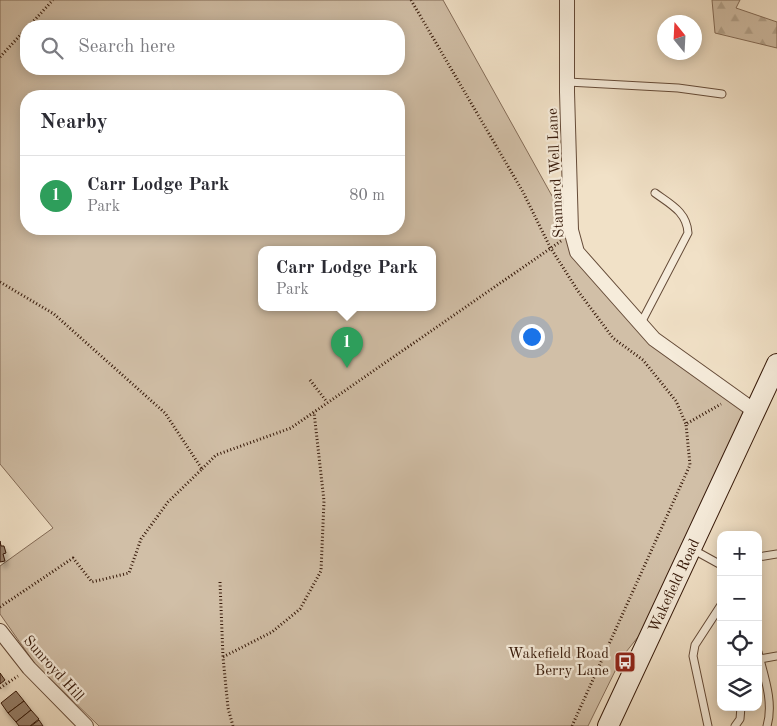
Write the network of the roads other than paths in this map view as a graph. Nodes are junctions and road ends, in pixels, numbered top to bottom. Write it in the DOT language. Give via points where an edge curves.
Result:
graph roads {
  1 [pos="567,0"];
  2 [pos="568,82"];
  3 [pos="722,94"];
  4 [pos="655,193"];
  5 [pos="640,325"];
  6 [pos="777,364"];
  7 [pos="756,412"];
  8 [pos="691,549"];
  9 [pos="777,554"];
  10 [pos="762,556"];
  11 [pos="717,563"];
  12 [pos="717,612"];
  13 [pos="0,630"];
  14 [pos="762,656"];
  15 [pos="777,656"];
  16 [pos="761,666"];
  17 [pos="740,711"];
  18 [pos="86,726"];
  19 [pos="608,726"];
  20 [pos="708,726"];
  21 [pos="735,726"];
  22 [pos="767,726"];
  1 -- 2 [label="street, Stannard Well Lane"];
  2 -- 3 [label="lane" via="678,88"];
  2 -- 5 [label="street, Stannard Well Lane" via="573,235 577,252"];
  4 -- 5 [label="lane" via="681,212 688,232"];
  5 -- 7 [label="street, Stannard Well Lane" via="654,339"];
  6 -- 7 [label="main road, Wakefield Road"];
  7 -- 8 [label="main road, Wakefield Road"];
  8 -- 11 [label="lane"];
  8 -- 19 [label="main road, Wakefield Road"];
  9 -- 10 [label="lane"];
  12 -- 20 [label="lane" via="695,645 693,656"];
  13 -- 18 [label="street, Sunroyd Hill" via="29,668"];
  14 -- 15 [label="lane"];
  16 -- 22 [label="lane" via="770,710"];
  17 -- 21 [label="lane" via="740,719"];
}
